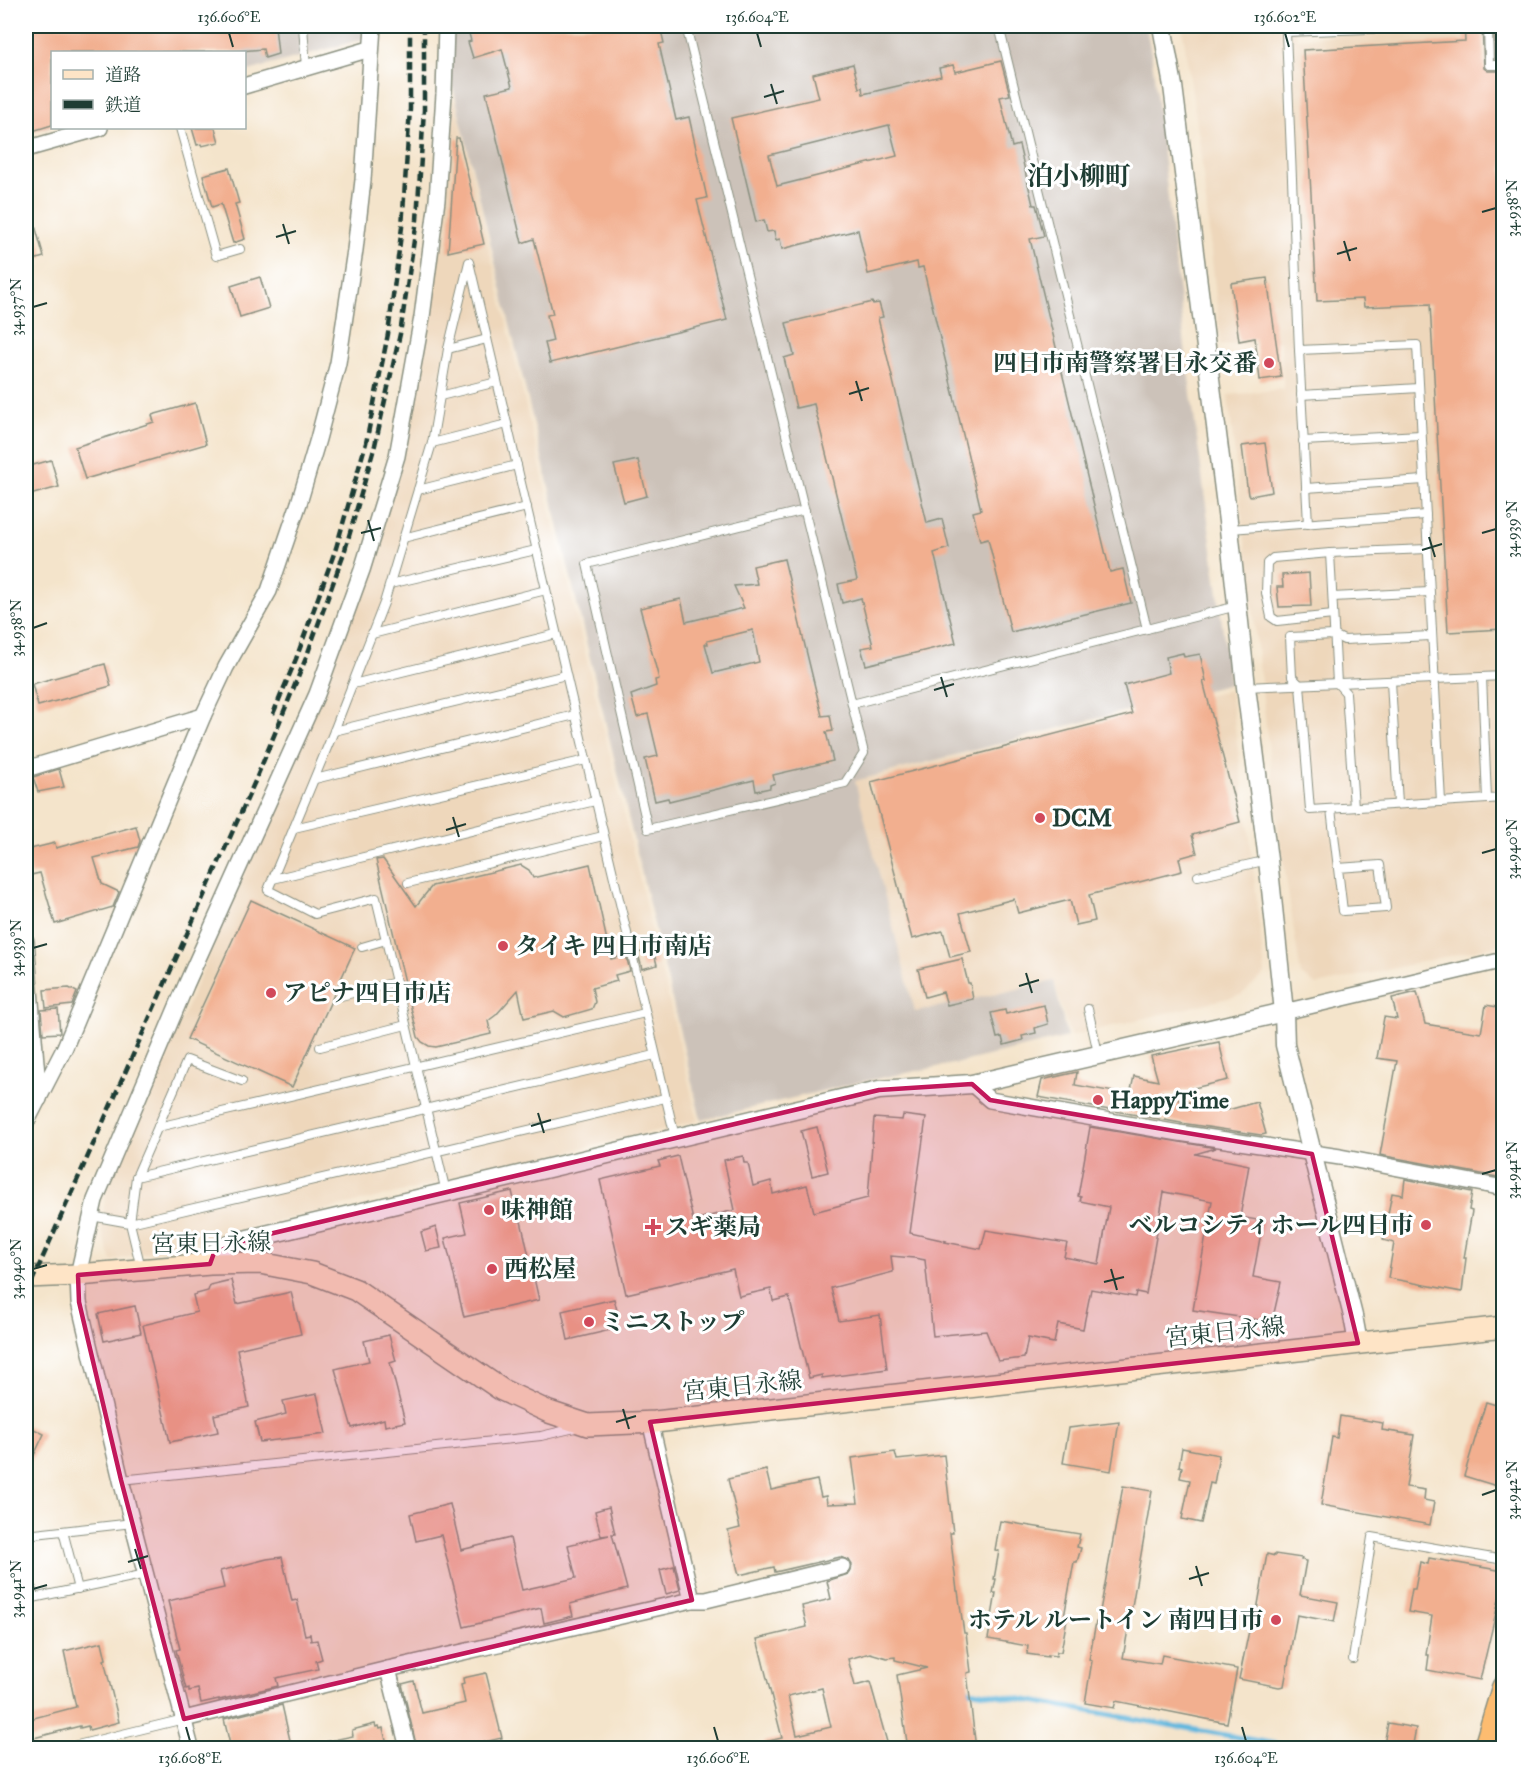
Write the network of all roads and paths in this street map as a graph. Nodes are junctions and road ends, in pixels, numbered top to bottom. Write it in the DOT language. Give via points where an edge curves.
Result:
graph roads {
  1 [pos="303,26"];
  2 [pos="373,26"];
  3 [pos="446,26"];
  4 [pos="686,26"];
  5 [pos="999,26"];
  6 [pos="1161,26"];
  7 [pos="1449,26"];
  8 [pos="1488,26"];
  9 [pos="370,49"];
  10 [pos="1503,64"];
  11 [pos="306,68"];
  12 [pos="246,85"];
  13 [pos="96,129"];
  14 [pos="180,129"];
  15 [pos="26,149"];
  16 [pos="240,249"];
  17 [pos="487,339"];
  18 [pos="448,349"];
  19 [pos="1299,350"];
  20 [pos="497,382"];
  21 [pos="1419,388"];
  22 [pos="1301,395"];
  23 [pos="440,396"];
  24 [pos="507,424"];
  25 [pos="1421,435"];
  26 [pos="1304,441"];
  27 [pos="432,442"];
  28 [pos="517,465"];
  29 [pos="1424,480"];
  30 [pos="1306,488"];
  31 [pos="418,490"];
  32 [pos="527,507"];
  33 [pos="805,510"];
  34 [pos="1425,515"];
  35 [pos="1308,524"];
  36 [pos="1229,529"];
  37 [pos="404,538"];
  38 [pos="1427,549"];
  39 [pos="537,550"];
  40 [pos="1330,553"];
  41 [pos="390,584"];
  42 [pos="546,590"];
  43 [pos="1429,592"];
  44 [pos="1333,597"];
  45 [pos="1237,606"];
  46 [pos="1333,615"];
  47 [pos="1147,629"];
  48 [pos="372,634"];
  49 [pos="556,634"];
  50 [pos="1334,635"];
  51 [pos="1431,636"];
  52 [pos="566,675"];
  53 [pos="1503,676"];
  54 [pos="1482,677"];
  55 [pos="1434,679"];
  56 [pos="1391,681"];
  57 [pos="1337,683"];
  58 [pos="353,684"];
  59 [pos="1300,685"];
  60 [pos="1246,687"];
  61 [pos="852,704"];
  62 [pos="575,715"];
  63 [pos="203,716"];
  64 [pos="334,731"];
  65 [pos="586,760"];
  66 [pos="26,770"];
  67 [pos="315,779"];
  68 [pos="1503,798"];
  69 [pos="1487,799"];
  70 [pos="595,801"];
  71 [pos="1441,802"];
  72 [pos="1398,804"];
  73 [pos="1354,807"];
  74 [pos="1331,809"];
  75 [pos="294,828"];
  76 [pos="603,836"];
  77 [pos="1268,861"];
  78 [pos="1338,868"];
  79 [pos="1198,876"];
  80 [pos="273,879"];
  81 [pos="408,883"];
  82 [pos="386,940"];
  83 [pos="26,941"];
  84 [pos="362,947"];
  85 [pos="1503,960"];
  86 [pos="27,968"];
  87 [pos="396,982"];
  88 [pos="341,996"];
  89 [pos="1088,1009"];
  90 [pos="1284,1012"];
  91 [pos="645,1013"];
  92 [pos="406,1025"];
  93 [pos="30,1044"];
  94 [pos="320,1047"];
  95 [pos="1098,1053"];
  96 [pos="655,1055"];
  97 [pos="416,1066"];
  98 [pos="242,1081"];
  99 [pos="972,1084"];
  100 [pos="665,1098"];
  101 [pos="39,1100"];
  102 [pos="426,1109"];
  103 [pos="26,1123"];
  104 [pos="158,1127"];
  105 [pos="675,1138"];
  106 [pos="436,1152"];
  107 [pos="1312,1154"];
  108 [pos="136,1178"];
  109 [pos="1503,1188"];
  110 [pos="446,1193"];
  111 [pos="92,1216"];
  112 [pos="130,1223"];
  113 [pos="210,1264"];
  114 [pos="141,1270"];
  115 [pos="78,1275"];
  116 [pos="26,1276"];
  117 [pos="1503,1327"];
  118 [pos="1358,1343"];
  119 [pos="650,1421"];
  120 [pos="588,1425"];
  121 [pos="121,1480"];
  122 [pos="133,1523"];
  123 [pos="63,1531"];
  124 [pos="26,1535"];
  125 [pos="26,1548"];
  126 [pos="1503,1560"];
  127 [pos="843,1567"];
  128 [pos="146,1574"];
  129 [pos="78,1589"];
  130 [pos="692,1600"];
  131 [pos="1353,1659"];
  132 [pos="388,1669"];
  133 [pos="1503,1688"];
  134 [pos="184,1719"];
  135 [pos="66,1749"];
  136 [pos="191,1749"];
  137 [pos="408,1749"];
  138 [pos="1486,1749"];
  1 -- 11 [label="lane"];
  2 -- 9 [label="street"];
  3 -- 111 [label="street" via="437,200 422,317 397,456 362,570 317,694 186,985 95,1200"];
  4 -- 33 [label="lane"];
  5 -- 47 [label="lane"];
  6 -- 36 [label="street" via="1173,86"];
  7 -- 19 [label="lane" via="1286,32"];
  8 -- 10 [label="lane" via="1490,65"];
  9 -- 11 [label="street"];
  9 -- 63 [label="street" via="360,203 335,374 299,504 269,591"];
  11 -- 12 [label="street"];
  13 -- 15 [label="street"];
  14 -- 16 [label="lane" via="216,256"];
  17 -- 18 [label="lane"];
  17 -- 18 [label="lane" via="469,262"];
  17 -- 20 [label="lane"];
  18 -- 23 [label="lane"];
  19 -- 21 [label="lane" via="1417,345"];
  19 -- 22 [label="lane"];
  20 -- 23 [label="lane"];
  20 -- 24 [label="lane"];
  21 -- 22 [label="lane"];
  21 -- 25 [label="lane"];
  22 -- 26 [label="lane"];
  23 -- 27 [label="lane"];
  24 -- 27 [label="lane"];
  24 -- 28 [label="lane"];
  25 -- 26 [label="lane"];
  25 -- 29 [label="lane"];
  26 -- 30 [label="lane"];
  27 -- 31 [label="lane"];
  28 -- 31 [label="lane"];
  28 -- 32 [label="lane"];
  29 -- 30 [label="lane"];
  29 -- 34 [label="lane"];
  30 -- 35 [label="lane"];
  31 -- 37 [label="lane"];
  32 -- 37 [label="lane"];
  32 -- 39 [label="lane"];
  33 -- 61 [label="lane"];
  33 -- 61 [label="lane" via="587,564 648,829 844,783 864,753"];
  34 -- 35 [label="lane"];
  34 -- 38 [label="lane"];
  35 -- 36 [label="lane"];
  36 -- 45 [label="street"];
  37 -- 41 [label="lane"];
  38 -- 40 [label="lane"];
  38 -- 43 [label="lane"];
  39 -- 41 [label="lane"];
  39 -- 42 [label="lane"];
  40 -- 44 [label="lane"];
  40 -- 46 [label="lane" via="1273,558 1267,563 1266,593 1271,617 1277,621"];
  41 -- 48 [label="lane"];
  42 -- 48 [label="lane"];
  42 -- 49 [label="lane"];
  43 -- 44 [label="lane"];
  43 -- 51 [label="lane"];
  44 -- 46 [label="lane"];
  45 -- 47 [label="lane"];
  45 -- 60 [label="street"];
  46 -- 50 [label="lane"];
  47 -- 61 [label="lane"];
  48 -- 58 [label="lane"];
  49 -- 52 [label="lane"];
  49 -- 58 [label="lane"];
  50 -- 51 [label="lane" via="1344,640"];
  50 -- 57 [label="lane"];
  50 -- 59 [label="lane" via="1290,637 1292,677"];
  51 -- 55 [label="lane"];
  52 -- 62 [label="lane"];
  52 -- 64 [label="lane"];
  53 -- 54 [label="lane"];
  54 -- 55 [label="lane"];
  54 -- 69 [label="lane"];
  55 -- 56 [label="lane"];
  55 -- 71 [label="lane"];
  56 -- 57 [label="lane"];
  56 -- 72 [label="lane"];
  57 -- 59 [label="lane"];
  57 -- 73 [label="lane" via="1346,693"];
  58 -- 64 [label="lane"];
  59 -- 60 [label="lane"];
  59 -- 74 [label="lane" via="1311,810"];
  60 -- 77 [label="street"];
  62 -- 65 [label="lane"];
  62 -- 67 [label="lane"];
  63 -- 66 [label="street"];
  63 -- 101 [label="street" via="65,1047"];
  64 -- 67 [label="lane"];
  65 -- 70 [label="lane"];
  65 -- 75 [label="lane"];
  67 -- 75 [label="lane"];
  68 -- 69 [label="lane"];
  69 -- 71 [label="lane"];
  70 -- 76 [label="lane"];
  70 -- 80 [label="lane"];
  71 -- 72 [label="lane"];
  72 -- 73 [label="lane"];
  73 -- 74 [label="lane"];
  74 -- 78 [label="lane"];
  75 -- 80 [label="lane"];
  76 -- 81 [label="lane"];
  76 -- 91 [label="lane"];
  77 -- 79 [label="lane"];
  77 -- 90 [label="street"];
  78 -- 78 [label="lane" via="1342,911 1386,908 1380,865"];
  80 -- 82 [label="lane" via="268,890 315,914 376,898"];
  82 -- 84 [label="lane"];
  82 -- 87 [label="lane"];
  83 -- 86 [label="street"];
  85 -- 90 [label="street"];
  86 -- 93 [label="street"];
  87 -- 88 [label="lane"];
  87 -- 92 [label="lane"];
  89 -- 95 [label="lane"];
  90 -- 95 [label="street"];
  90 -- 107 [label="street" via="1285,1045"];
  91 -- 96 [label="lane"];
  91 -- 97 [label="lane"];
  92 -- 94 [label="lane"];
  92 -- 97 [label="lane"];
  93 -- 101 [label="street"];
  95 -- 99 [label="street"];
  96 -- 100 [label="lane"];
  96 -- 102 [label="lane"];
  97 -- 102 [label="lane"];
  97 -- 104 [label="lane"];
  98 -- 104 [label="lane" via="187,1060"];
  99 -- 105 [label="street" via="879,1090"];
  99 -- 107 [label="street" via="990,1100"];
  100 -- 105 [label="lane"];
  100 -- 106 [label="lane"];
  101 -- 103 [label="street"];
  102 -- 106 [label="lane"];
  102 -- 108 [label="lane"];
  104 -- 108 [label="lane"];
  105 -- 110 [label="street"];
  106 -- 110 [label="lane"];
  106 -- 112 [label="lane"];
  107 -- 109 [label="street"];
  107 -- 118 [label="street"];
  108 -- 112 [label="lane"];
  110 -- 113 [label="street" via="248,1239 214,1253"];
  111 -- 112 [label="lane"];
  111 -- 115 [label="street"];
  112 -- 114 [label="lane"];
  113 -- 114 [label="main road, 宮東日永線"];
  113 -- 120 [label="main road, 宮東日永線" via="260,1263 312,1273 356,1290 502,1390"];
  114 -- 115 [label="main road, 宮東日永線"];
  115 -- 116 [label="main road, 宮東日永線"];
  115 -- 121 [label="street" via="79,1302"];
  117 -- 118 [label="main road, 宮東日永線"];
  118 -- 119 [label="main road, 宮東日永線"];
  119 -- 120 [label="main road, 宮東日永線"];
  119 -- 130 [label="street"];
  120 -- 121 [label="lane" via="541,1436"];
  121 -- 122 [label="street"];
  122 -- 123 [label="lane"];
  122 -- 128 [label="street"];
  123 -- 124 [label="lane"];
  123 -- 129 [label="lane"];
  125 -- 129 [label="lane" via="33,1598"];
  126 -- 131 [label="lane" via="1372,1537"];
  127 -- 130 [label="street"];
  128 -- 129 [label="lane"];
  128 -- 134 [label="street"];
  130 -- 132 [label="street"];
  132 -- 134 [label="street"];
  132 -- 137 [label="street"];
  133 -- 138 [label="highway"];
  134 -- 135 [label="lane"];
  134 -- 136 [label="street"];
}
